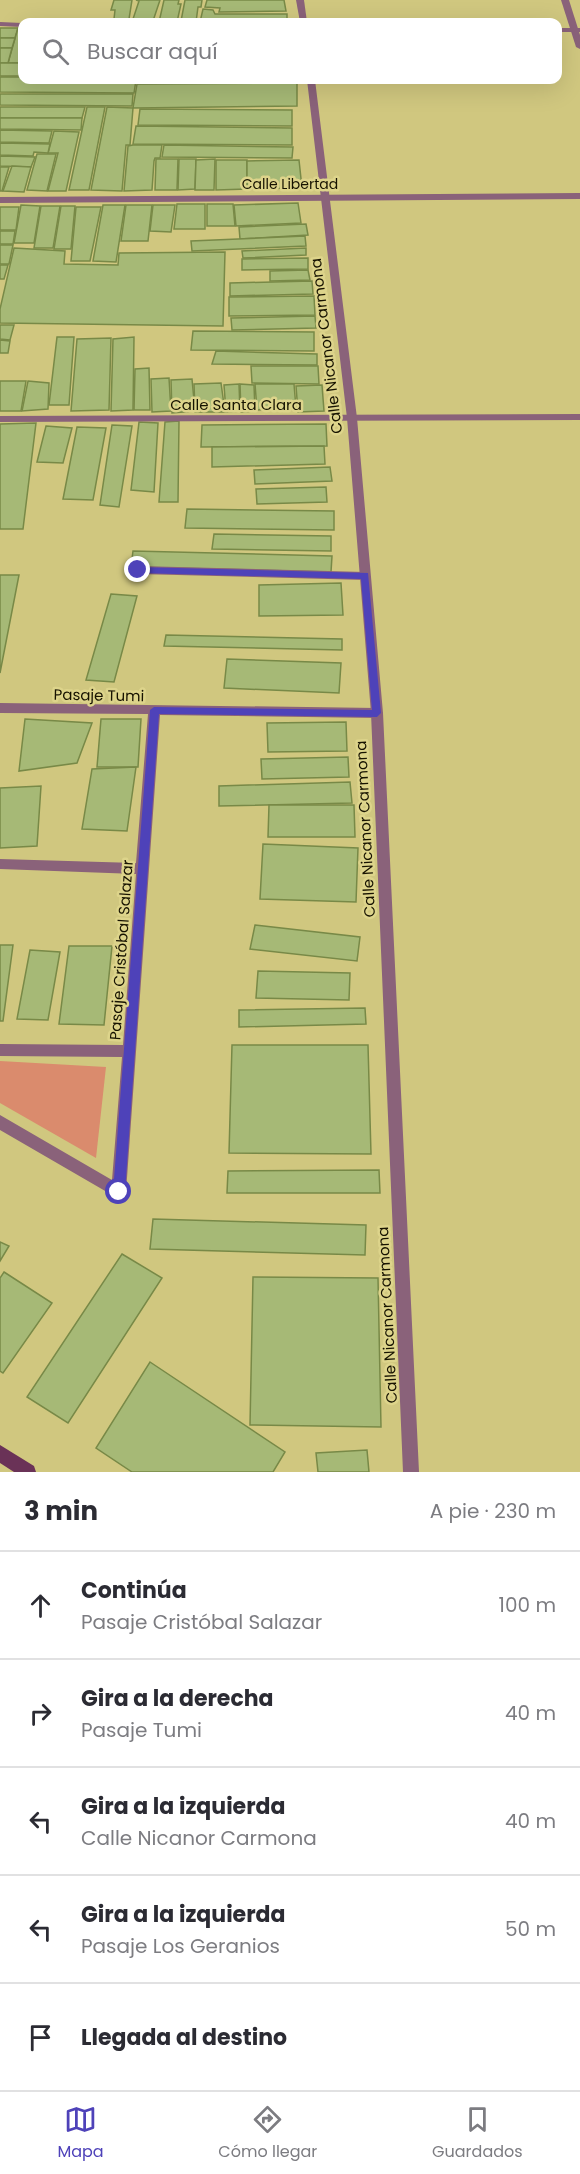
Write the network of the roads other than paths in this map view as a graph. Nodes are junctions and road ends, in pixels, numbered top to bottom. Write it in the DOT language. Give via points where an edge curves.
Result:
graph roads {
  1 [pos="300,0"];
  2 [pos="565,0"];
  3 [pos="303,18"];
  4 [pos="0,24"];
  5 [pos="18,25"];
  6 [pos="577,30"];
  7 [pos="580,47"];
  8 [pos="311,84"];
  9 [pos="580,196"];
  10 [pos="325,198"];
  11 [pos="0,200"];
  12 [pos="580,417"];
  13 [pos="351,418"];
  14 [pos="0,419"];
  15 [pos="138,570"];
  16 [pos="365,576"];
  17 [pos="0,708"];
  18 [pos="154,710"];
  19 [pos="377,713"];
  20 [pos="0,864"];
  21 [pos="143,869"];
  22 [pos="0,1050"];
  23 [pos="130,1051"];
  24 [pos="0,1122"];
  25 [pos="0,1453"];
  26 [pos="28,1472"];
  27 [pos="411,1472"];
  1 -- 3 [label="street"];
  2 -- 6 [label="street"];
  4 -- 5 [label="street"];
  6 -- 7 [label="street"];
  8 -- 10 [label="street, Calle Nicanor Carmona"];
  9 -- 10 [label="street, Calle Libertad"];
  10 -- 11 [label="street, Calle Libertad"];
  10 -- 13 [label="street, Calle Nicanor Carmona"];
  12 -- 13 [label="street, Calle Santa Clara"];
  13 -- 14 [label="street, Calle Santa Clara"];
  13 -- 16 [label="street, Calle Nicanor Carmona"];
  15 -- 16 [label="street"];
  16 -- 19 [label="street, Calle Nicanor Carmona"];
  17 -- 18 [label="street, Pasaje Tumi"];
  18 -- 19 [label="street, Pasaje Tumi"];
  18 -- 21 [label="street, Pasaje Cristóbal Salazar"];
  19 -- 27 [label="street, Calle Nicanor Carmona"];
  20 -- 21 [label="street"];
  21 -- 23 [label="street, Pasaje Cristóbal Salazar"];
  22 -- 23 [label="street"];
  23 -- 24 [label="street, Pasaje Cristóbal Salazar" via="119,1192"];
  25 -- 26 [label="main road"];
}
